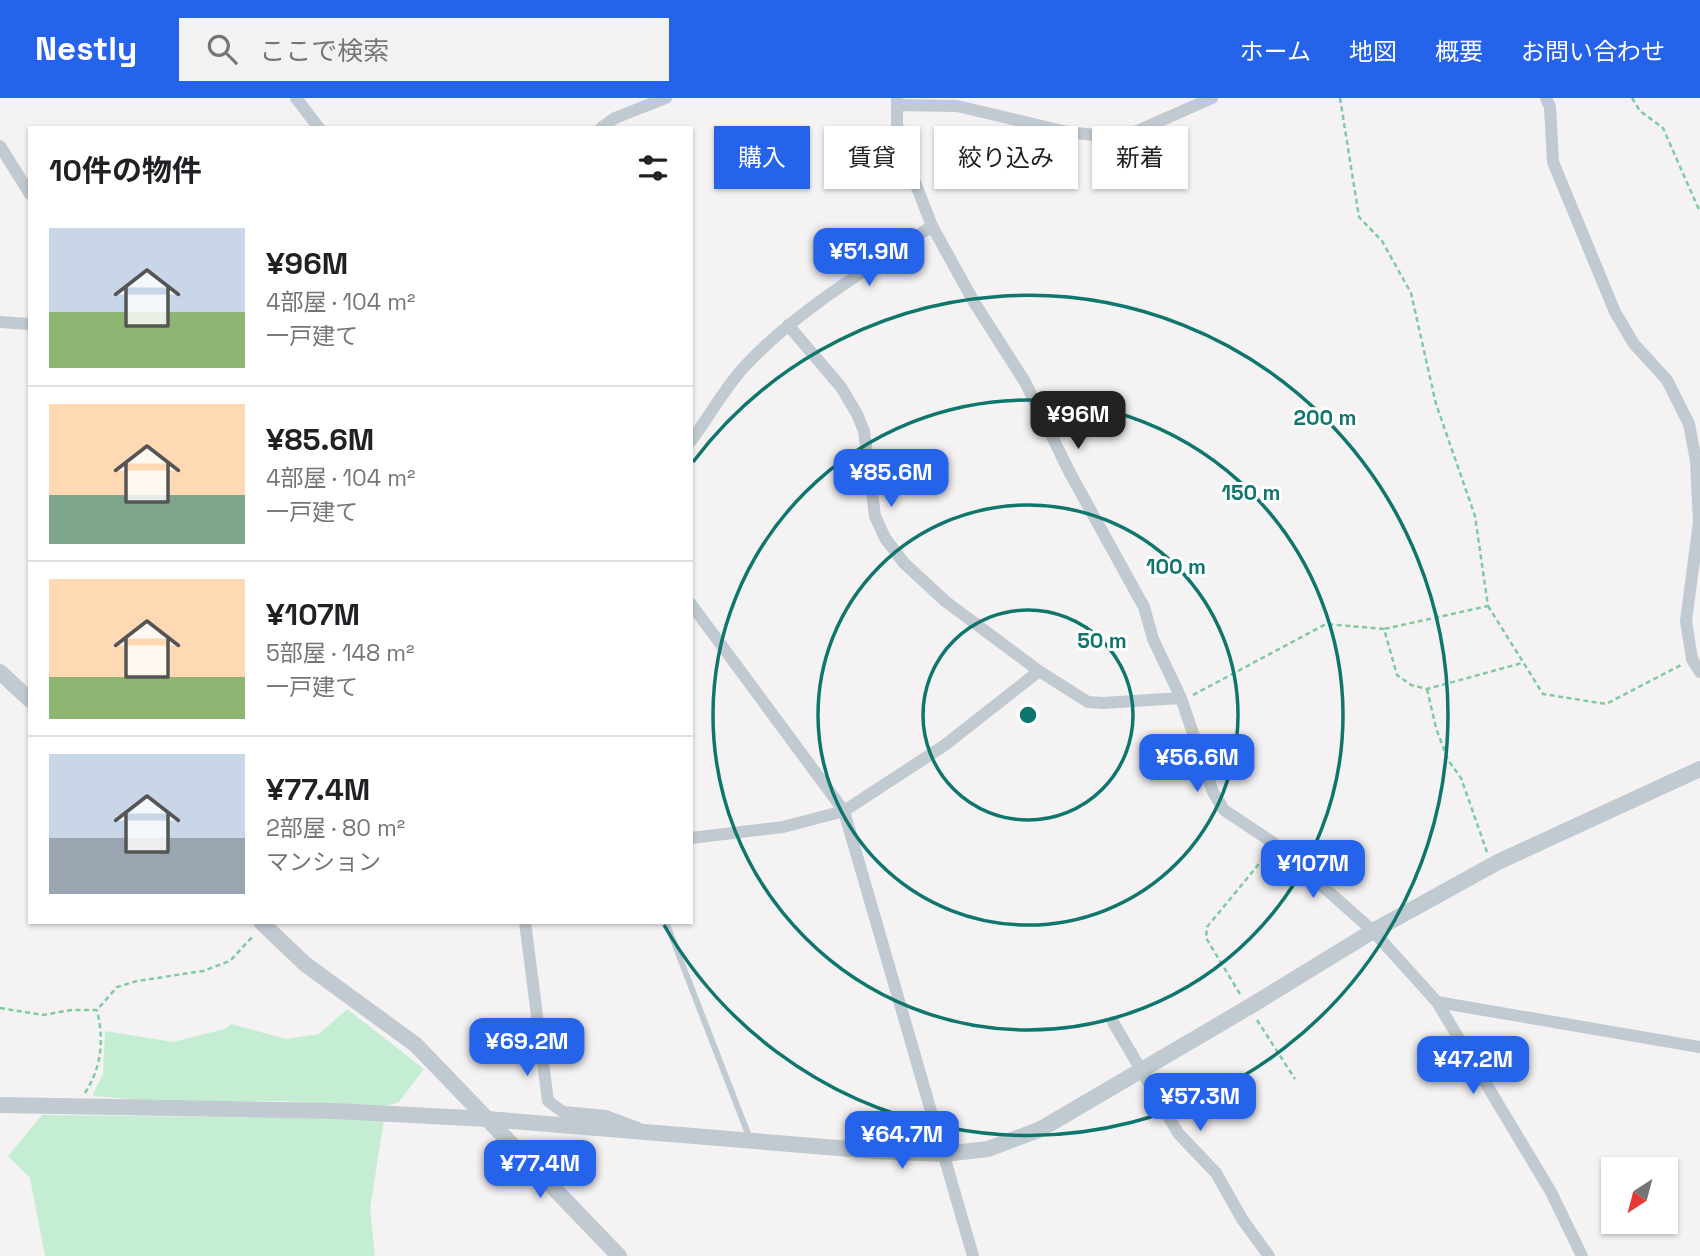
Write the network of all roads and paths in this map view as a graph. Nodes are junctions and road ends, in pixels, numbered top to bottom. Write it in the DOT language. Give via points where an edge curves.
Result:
graph roads {
  1 [pos="296,98"];
  2 [pos="666,98"];
  3 [pos="1212,98"];
  4 [pos="1340,98"];
  5 [pos="1546,98"];
  6 [pos="1632,98"];
  7 [pos="898,102"];
  8 [pos="317,126"];
  9 [pos="604,126"];
  10 [pos="0,146"];
  11 [pos="28,191"];
  12 [pos="1700,212"];
  13 [pos="932,226"];
  14 [pos="0,322"];
  15 [pos="28,324"];
  16 [pos="788,325"];
  17 [pos="693,438"];
  18 [pos="1488,606"];
  19 [pos="693,607"];
  20 [pos="1384,629"];
  21 [pos="1692,659"];
  22 [pos="1522,663"];
  23 [pos="1039,671"];
  24 [pos="0,672"];
  25 [pos="1700,672"];
  26 [pos="1427,689"];
  27 [pos="1181,698"];
  28 [pos="28,699"];
  29 [pos="1700,769"];
  30 [pos="844,811"];
  31 [pos="693,838"];
  32 [pos="1275,844"];
  33 [pos="1492,865"];
  34 [pos="261,924"];
  35 [pos="263,924"];
  36 [pos="525,924"];
  37 [pos="667,924"];
  38 [pos="1373,931"];
  39 [pos="1437,1002"];
  40 [pos="1249,1007"];
  41 [pos="0,1008"];
  42 [pos="97,1010"];
  43 [pos="1113,1022"];
  44 [pos="1700,1047"];
  45 [pos="1142,1070"];
  46 [pos="1294,1079"];
  47 [pos="0,1105"];
  48 [pos="78,1105"];
  49 [pos="487,1119"];
  50 [pos="651,1133"];
  51 [pos="751,1141"];
  52 [pos="944,1154"];
  53 [pos="619,1256"];
  54 [pos="973,1256"];
  55 [pos="1269,1256"];
  56 [pos="1582,1256"];
  1 -- 8 [label="street"];
  2 -- 9 [label="street"];
  3 -- 7 [label="street" via="1135,132 1104,136 957,106"];
  4 -- 18 [label="path" via="1359,217 1382,241 1411,293 1436,404 1475,516"];
  5 -- 21 [label="street" via="1553,162 1615,312 1634,344 1667,380 1689,424 1699,522 1686,621"];
  6 -- 12 [label="path" via="1640,111 1663,128"];
  7 -- 13 [label="street" via="902,149"];
  10 -- 11 [label="street"];
  13 -- 16 [label="street"];
  13 -- 27 [label="street" via="1025,382 1128,575"];
  14 -- 15 [label="street"];
  16 -- 17 [label="street" via="743,368"];
  16 -- 23 [label="street" via="841,387 861,422 875,516 885,538 945,601"];
  18 -- 20 [label="path"];
  18 -- 22 [label="path"];
  19 -- 30 [label="street"];
  20 -- 26 [label="path" via="1397,675"];
  20 -- 27 [label="path" via="1326,624"];
  21 -- 22 [label="path" via="1606,704 1543,694"];
  21 -- 25 [label="street"];
  22 -- 26 [label="path"];
  23 -- 27 [label="street" via="1088,702"];
  23 -- 30 [label="street" via="945,746"];
  24 -- 28 [label="street"];
  26 -- 33 [label="path" via="1436,729 1461,778"];
  27 -- 32 [label="street" via="1213,792 1224,810"];
  29 -- 33 [label="street"];
  30 -- 31 [label="street" via="783,827"];
  30 -- 52 [label="street"];
  32 -- 38 [label="street"];
  32 -- 40 [label="path" via="1208,928 1206,938"];
  33 -- 38 [label="street"];
  34 -- 42 [label="path" via="230,961 203,971 117,987"];
  35 -- 49 [label="street" via="305,964 416,1045"];
  36 -- 50 [label="street" via="548,1101 562,1112 606,1116"];
  37 -- 51 [label="lane"];
  38 -- 39 [label="street"];
  38 -- 40 [label="street"];
  39 -- 44 [label="street"];
  39 -- 56 [label="street" via="1551,1192"];
  40 -- 45 [label="street"];
  40 -- 46 [label="path"];
  41 -- 42 [label="path" via="43,1015"];
  42 -- 48 [label="path" via="102,1032 97,1075"];
  43 -- 45 [label="street"];
  45 -- 52 [label="street" via="1041,1129 988,1149"];
  45 -- 55 [label="street" via="1178,1133 1216,1173"];
  47 -- 48 [label="street"];
  48 -- 49 [label="street"];
  49 -- 50 [label="street"];
  49 -- 53 [label="street"];
  50 -- 51 [label="street"];
  51 -- 52 [label="street"];
  52 -- 54 [label="street"];
}
